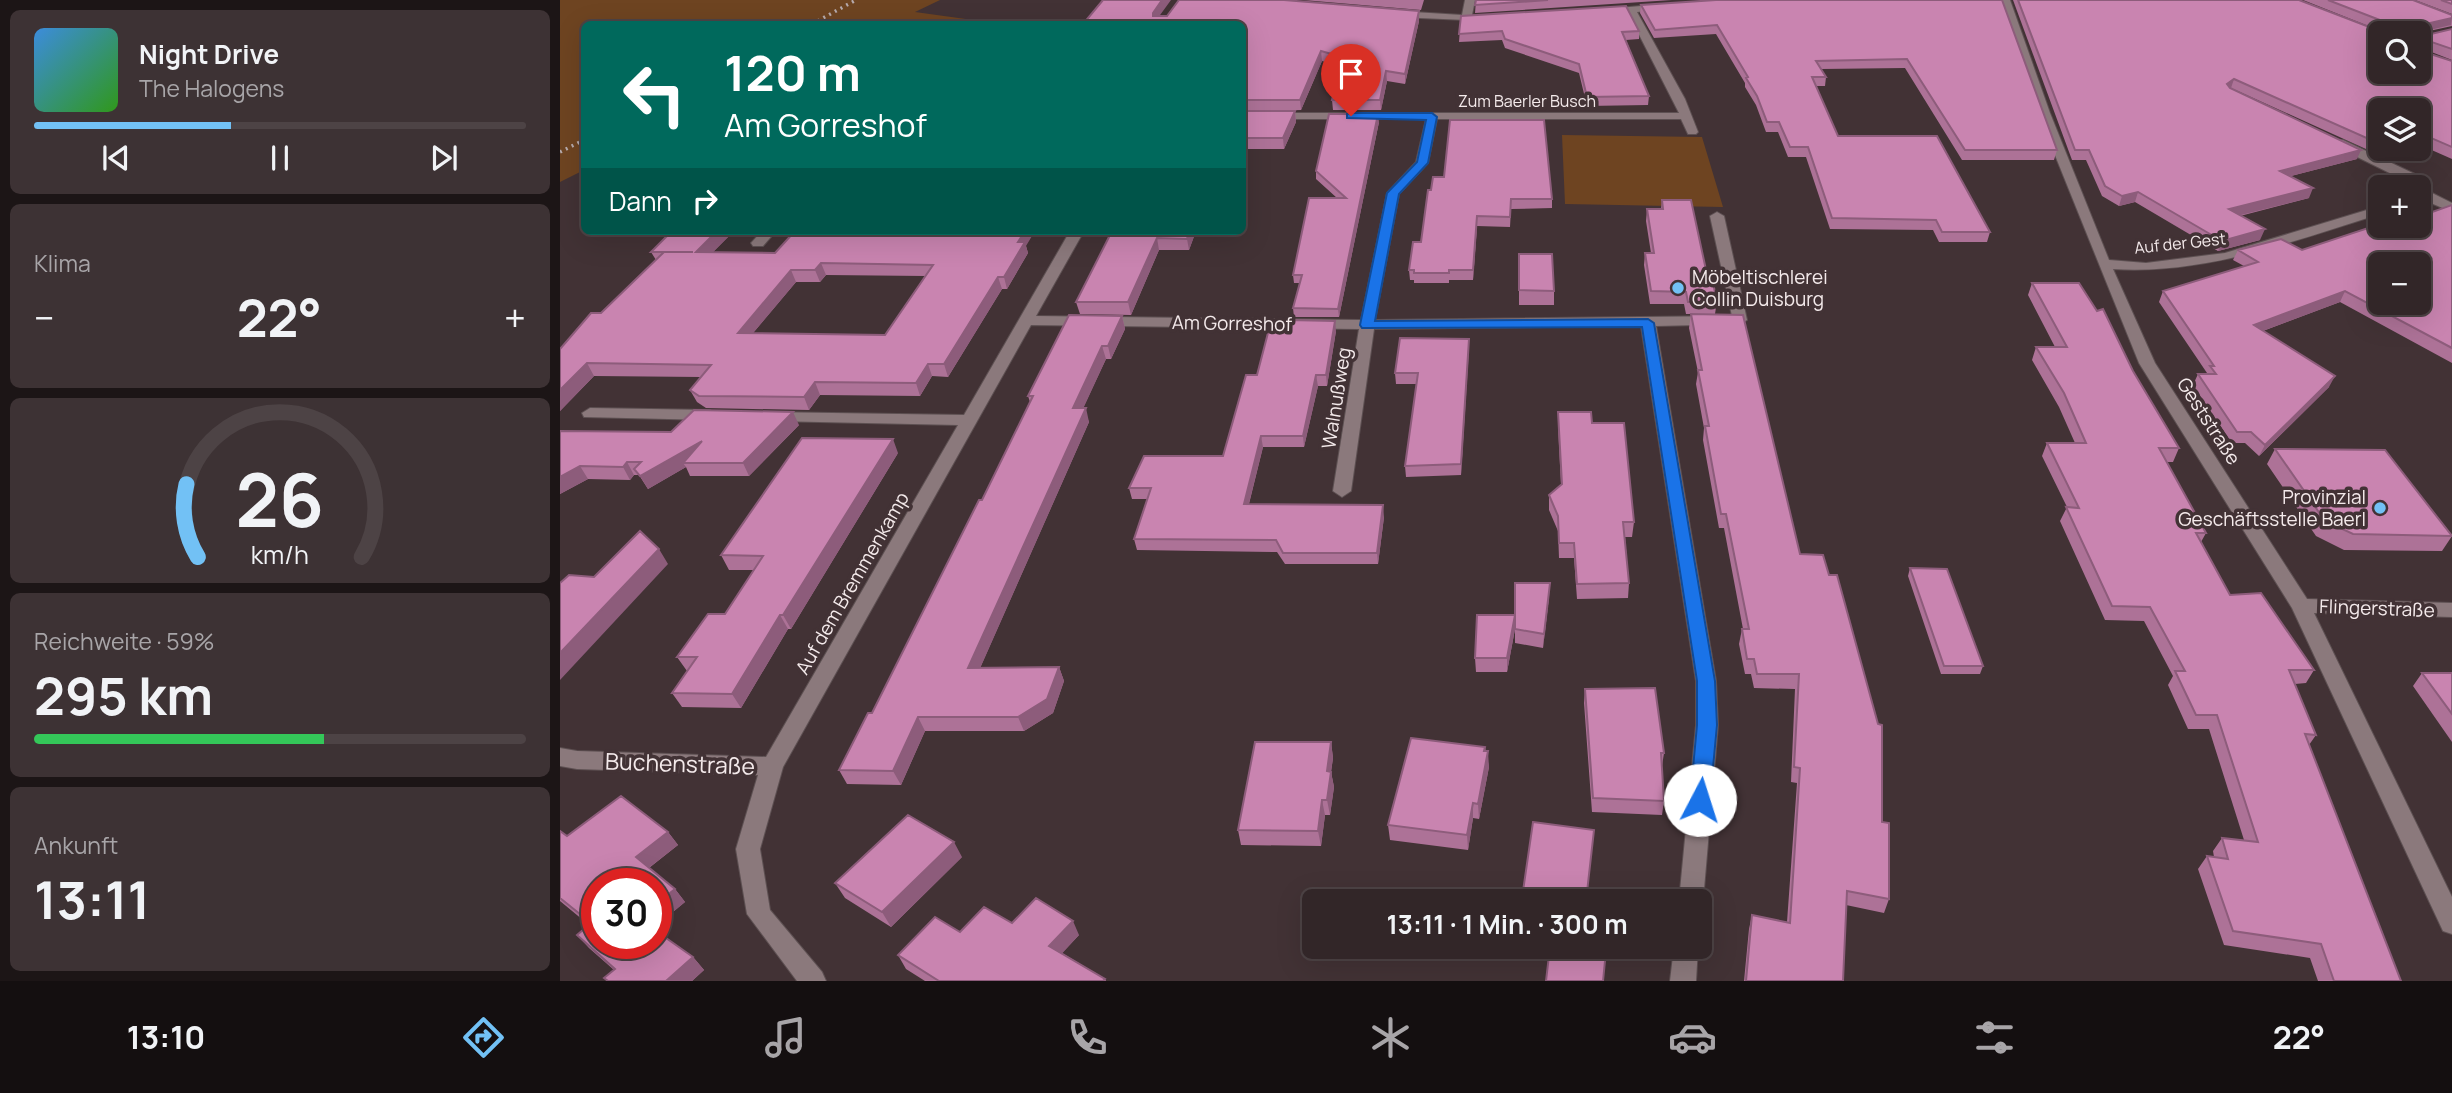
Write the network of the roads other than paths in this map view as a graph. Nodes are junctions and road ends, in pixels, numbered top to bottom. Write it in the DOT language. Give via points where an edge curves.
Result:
graph roads {
  1 [pos="1470,0"];
  2 [pos="2005,0"];
  3 [pos="1673,7"];
  4 [pos="1631,10"];
  5 [pos="1592,12"];
  6 [pos="1386,14"];
  7 [pos="1500,18"];
  8 [pos="1466,19"];
  9 [pos="1246,116"];
  10 [pos="1686,116"];
  11 [pos="1432,117"];
  12 [pos="1692,132"];
  13 [pos="2323,135"];
  14 [pos="2407,175"];
  15 [pos="2431,200"];
  16 [pos="2452,208"];
  17 [pos="2368,215"];
  18 [pos="1717,216"];
  19 [pos="765,235"];
  20 [pos="1075,235"];
  21 [pos="758,243"];
  22 [pos="2104,264"];
  23 [pos="1026,320"];
  24 [pos="1648,323"];
  25 [pos="1367,325"];
  26 [pos="590,413"];
  27 [pos="725,415"];
  28 [pos="752,416"];
  29 [pos="970,420"];
  30 [pos="1342,491"];
  31 [pos="2301,606"];
  32 [pos="2452,610"];
  33 [pos="560,757"];
  34 [pos="772,766"];
  35 [pos="1692,889"];
  36 [pos="2452,923"];
  37 [pos="1685,959"];
  38 [pos="813,981"];
  39 [pos="1683,981"];
  1 -- 8 [label="street"];
  2 -- 22 [label="street, Geststraße"];
  3 -- 4 [label="street"];
  4 -- 5 [label="street"];
  4 -- 10 [label="street"];
  6 -- 8 [label="street"];
  7 -- 8 [label="street"];
  9 -- 11 [label="street, Zum Baerler Busch"];
  10 -- 11 [label="street, Zum Baerler Busch"];
  10 -- 12 [label="street"];
  11 -- 25 [label="street, Walnußweg" via="1422,163 1393,193"];
  13 -- 14 [label="street"];
  15 -- 16 [label="street"];
  17 -- 22 [label="street, Auf der Gest" via="2227,257 2146,267"];
  18 -- 24 [label="street, Am Gorreshof" via="1740,320"];
  19 -- 21 [label="street"];
  20 -- 23 [label="street, Auf dem Bremmenkamp"];
  22 -- 31 [label="street, Geststraße" via="2147,363"];
  23 -- 25 [label="street, Am Gorreshof"];
  23 -- 29 [label="street, Auf dem Bremmenkamp"];
  24 -- 25 [label="street, Am Gorreshof"];
  24 -- 35 [label="street" via="1706,681 1707,725"];
  25 -- 30 [label="street, Walnußweg"];
  26 -- 27 [label="street"];
  28 -- 29 [label="street"];
  29 -- 34 [label="street, Auf dem Bremmenkamp"];
  31 -- 32 [label="street, Flingerstraße"];
  31 -- 36 [label="street, Geststraße"];
  33 -- 34 [label="street, Buchenstraße"];
  34 -- 38 [label="street, Buchenstraße" via="748,849 759,914"];
  37 -- 39 [label="street"];
}
